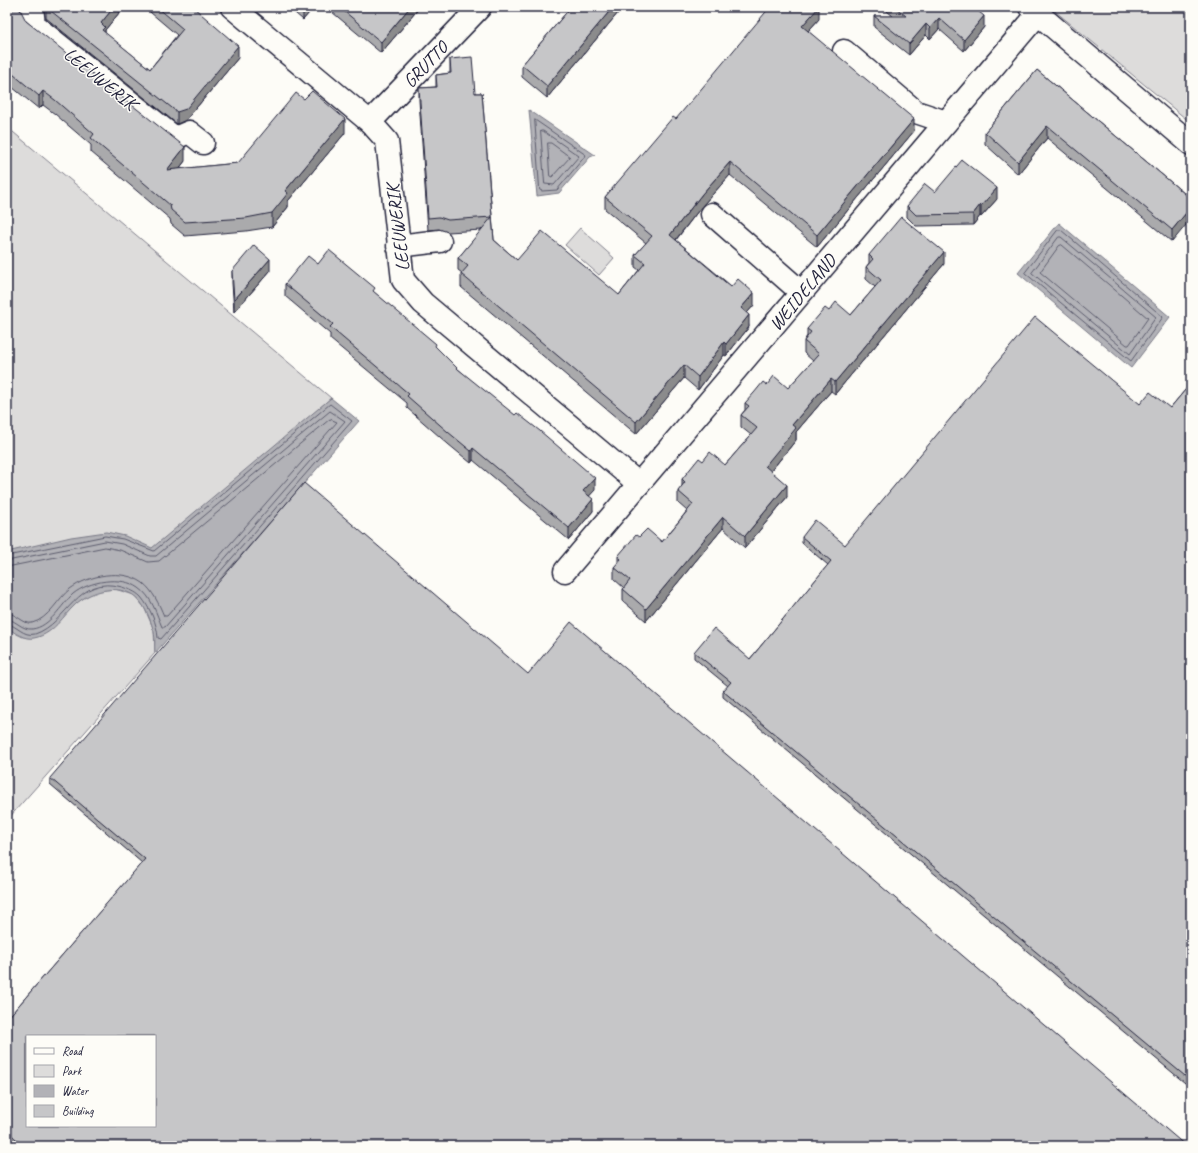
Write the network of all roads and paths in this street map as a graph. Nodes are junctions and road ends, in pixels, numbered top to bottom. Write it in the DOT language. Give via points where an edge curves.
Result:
graph roads {
  1 [pos="32,7"];
  2 [pos="232,7"];
  3 [pos="480,7"];
  4 [pos="1034,10"];
  5 [pos="844,51"];
  6 [pos="370,122"];
  7 [pos="946,122"];
  8 [pos="202,142"];
  9 [pos="1191,144"];
  10 [pos="712,214"];
  11 [pos="440,241"];
  12 [pos="398,246"];
  13 [pos="801,292"];
  14 [pos="639,484"];
  15 [pos="565,571"];
  1 -- 8 [label="street, LEEUWERIK" via="34,25 175,138 189,132"];
  2 -- 6 [label="street, LEEUWERIK"];
  3 -- 6 [label="street, GRUTTO"];
  4 -- 7 [label="street, WEIDELAND"];
  4 -- 9 [label="street"];
  5 -- 7 [label="street" via="916,112"];
  6 -- 12 [label="street, LEEUWERIK" via="387,141"];
  7 -- 13 [label="street, WEIDELAND"];
  10 -- 13 [label="street"];
  11 -- 12 [label="street"];
  12 -- 14 [label="street, LEEUWERIK" via="403,280 423,303"];
  13 -- 14 [label="street, WEIDELAND"];
  14 -- 15 [label="street, WEIDELAND"];
}
